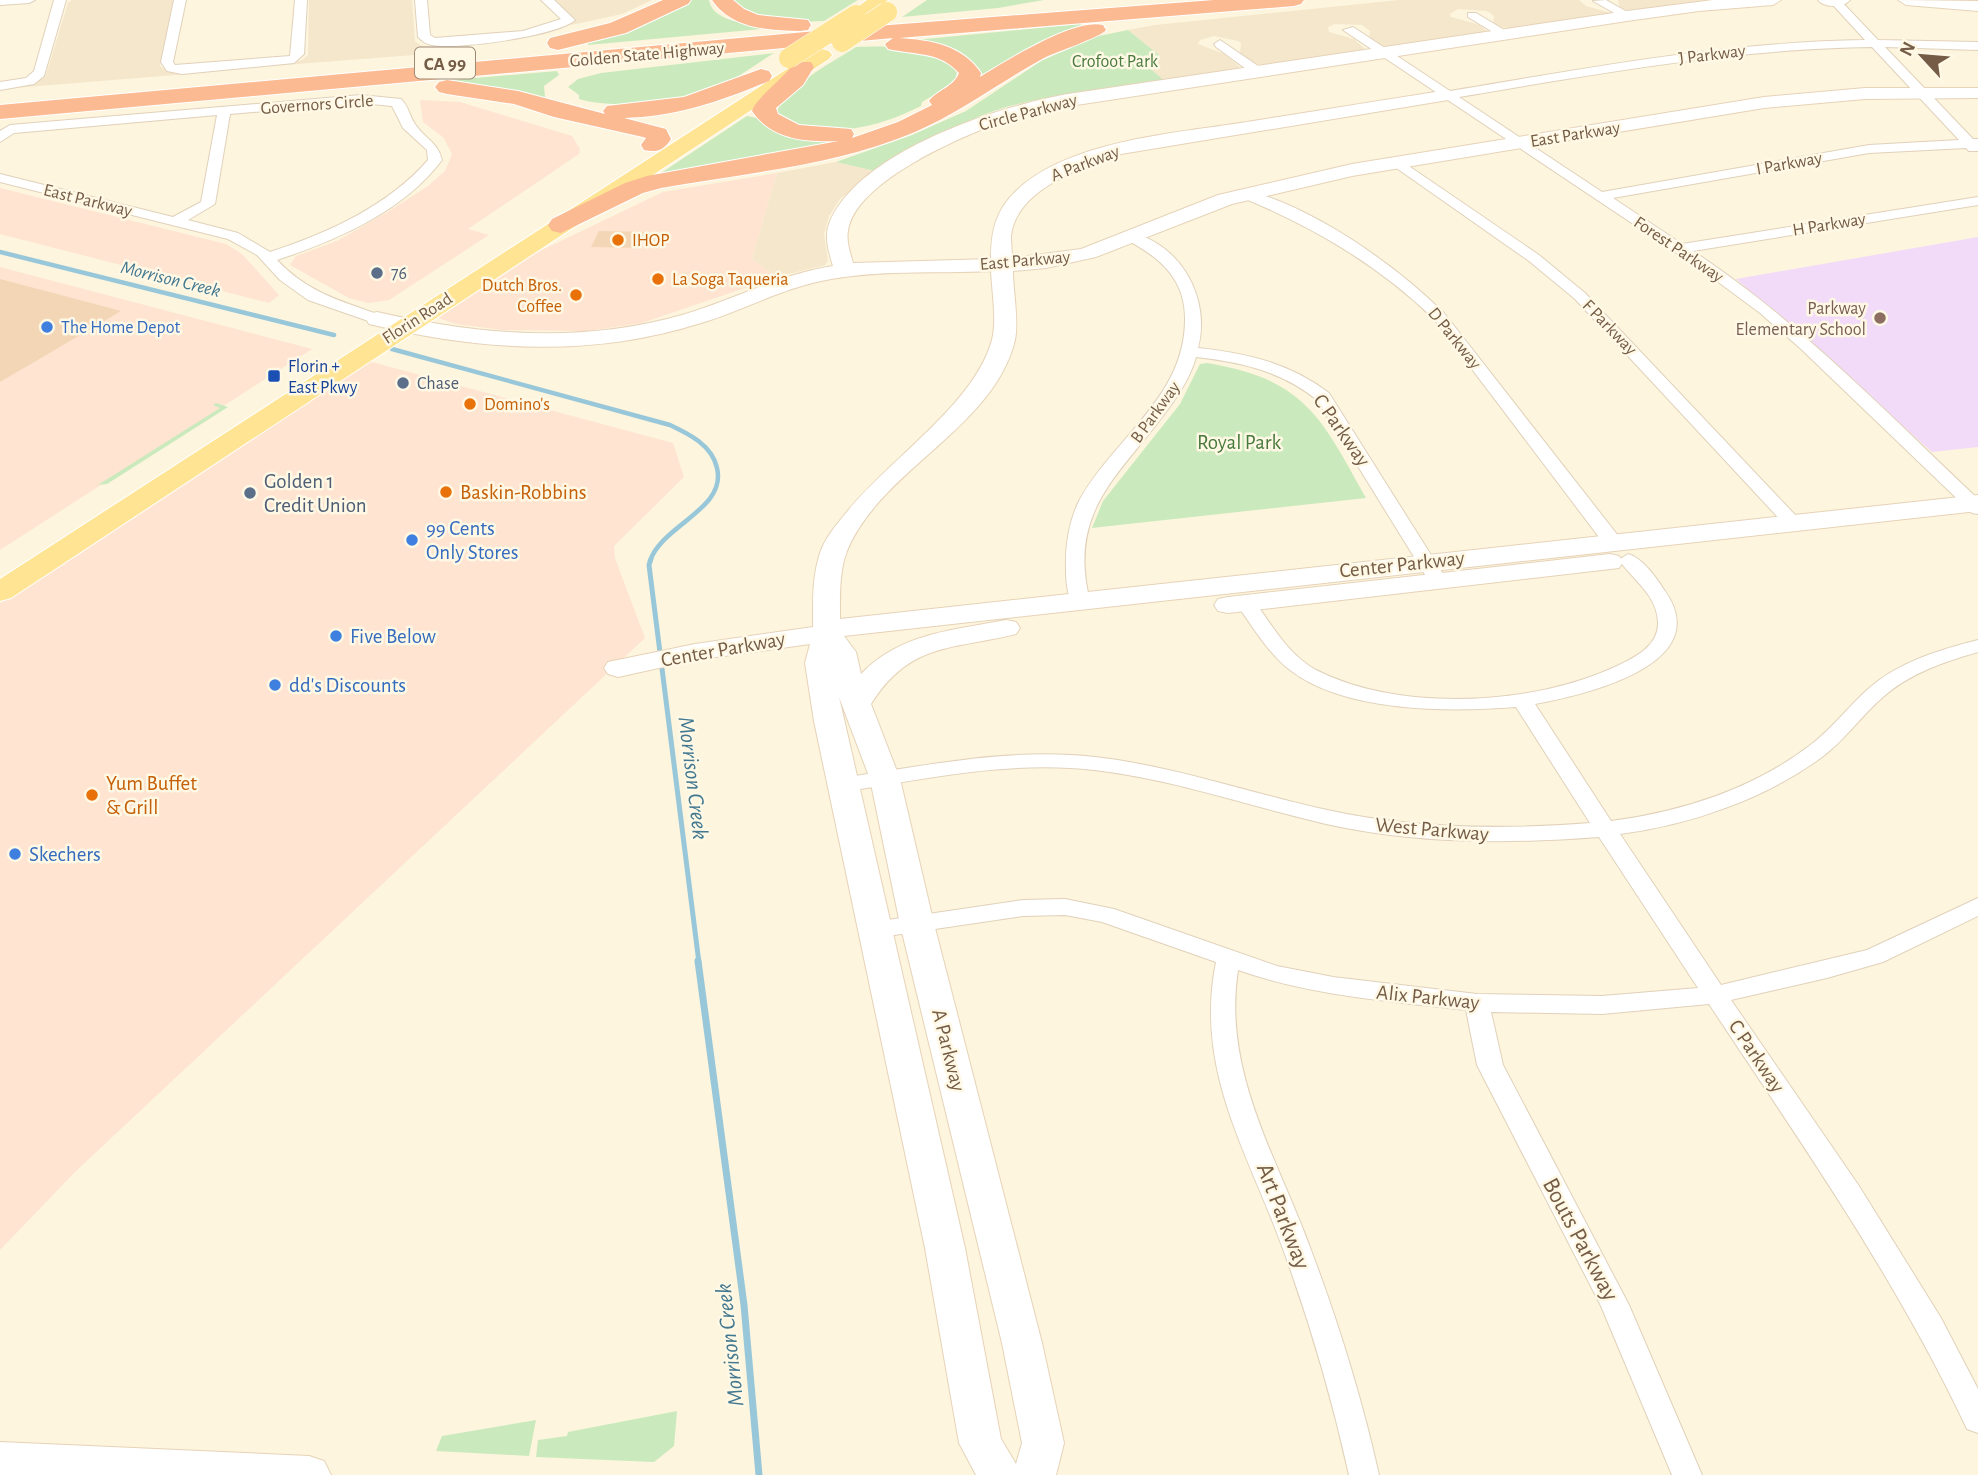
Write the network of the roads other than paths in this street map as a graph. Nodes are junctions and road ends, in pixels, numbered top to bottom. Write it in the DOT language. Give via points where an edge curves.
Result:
graph roads {
  1 [pos="29,0"];
  2 [pos="60,0"];
  3 [pos="180,0"];
  4 [pos="301,0"];
  5 [pos="421,0"];
  6 [pos="547,0"];
  7 [pos="681,0"];
  8 [pos="722,0"];
  9 [pos="906,0"];
  10 [pos="1081,0"];
  11 [pos="1186,0"];
  12 [pos="1294,0"];
  13 [pos="1316,0"];
  14 [pos="1773,0"];
  15 [pos="1906,0"];
  16 [pos="1599,1"];
  17 [pos="1835,1"];
  18 [pos="0,2"];
  19 [pos="1978,6"];
  20 [pos="885,13"];
  21 [pos="1472,15"];
  22 [pos="1628,16"];
  23 [pos="959,20"];
  24 [pos="1349,30"];
  25 [pos="1505,34"];
  26 [pos="1877,43"];
  27 [pos="1220,44"];
  28 [pos="1978,46"];
  29 [pos="688,50"];
  30 [pos="1383,52"];
  31 [pos="800,55"];
  32 [pos="1257,71"];
  33 [pos="761,76"];
  34 [pos="257,78"];
  35 [pos="0,86"];
  36 [pos="9,92"];
  37 [pos="1922,92"];
  38 [pos="1978,93"];
  39 [pos="1448,94"];
  40 [pos="75,105"];
  41 [pos="224,110"];
  42 [pos="4,126"];
  43 [pos="1521,143"];
  44 [pos="653,145"];
  45 [pos="1975,146"];
  46 [pos="1400,163"];
  47 [pos="0,178"];
  48 [pos="1246,194"];
  49 [pos="1601,196"];
  50 [pos="1978,201"];
  51 [pos="176,221"];
  52 [pos="561,225"];
  53 [pos="1132,237"];
  54 [pos="1680,249"];
  55 [pos="267,258"];
  56 [pos="1002,264"];
  57 [pos="843,265"];
  58 [pos="391,323"];
  59 [pos="1190,352"];
  60 [pos="1977,509"];
  61 [pos="1792,522"];
  62 [pos="1620,551"];
  63 [pos="0,566"];
  64 [pos="1433,572"];
  65 [pos="0,592"];
  66 [pos="1080,601"];
  67 [pos="1246,603"];
  68 [pos="1006,628"];
  69 [pos="827,634"];
  70 [pos="1978,646"];
  71 [pos="618,668"];
  72 [pos="1522,700"];
  73 [pos="858,702"];
  74 [pos="885,779"];
  75 [pos="842,785"];
  76 [pos="1604,829"];
  77 [pos="1978,906"];
  78 [pos="917,924"];
  79 [pos="874,930"];
  80 [pos="1229,957"];
  81 [pos="1715,995"];
  82 [pos="1477,1003"];
  83 [pos="1978,1420"];
  84 [pos="0,1461"];
  85 [pos="309,1475"];
  86 [pos="999,1475"];
  87 [pos="1034,1475"];
  88 [pos="1364,1475"];
  89 [pos="1687,1475"];
  1 -- 18 [label="street"];
  2 -- 36 [label="street" via="40,73"];
  3 -- 4 [label="street" via="167,62 172,68 191,70 293,59 298,54"];
  5 -- 6 [label="street" via="424,37 433,42 526,33 569,20"];
  7 -- 34 [label="highway" via="618,28 551,45"];
  8 -- 20 [label="highway" via="736,14 775,23"];
  9 -- 20 [label="main road, Florin Road"];
  10 -- 23 [label="highway"];
  11 -- 23 [label="highway, Golden State Highway / CA 99"];
  12 -- 31 [label="highway, Golden State Highway / CA 99"];
  13 -- 52 [label="highway" via="1088,31 1043,49 957,103 904,128 829,150 656,181"];
  14 -- 22 [label="street, Circle Parkway"];
  15 -- 19 [label="street"];
  16 -- 22 [label="street"];
  17 -- 26 [label="street"];
  20 -- 23 [label="highway, Golden State Highway / CA 99"];
  20 -- 31 [label="main road, Florin Road, bridge"];
  20 -- 31 [label="main road, Florin Road, bridge" via="856,15"];
  20 -- 34 [label="highway, Golden State Highway / CA 99"];
  21 -- 25 [label="street"];
  22 -- 25 [label="street, Circle Parkway"];
  24 -- 30 [label="street, Forest Parkway"];
  25 -- 30 [label="street, Circle Parkway"];
  26 -- 28 [label="street, J Parkway"];
  26 -- 37 [label="street"];
  26 -- 39 [label="street, J Parkway" via="1715,53"];
  27 -- 32 [label="street"];
  29 -- 31 [label="highway, Golden State Highway / CA 99"];
  29 -- 33 [label="highway" via="586,70 562,80 552,91 562,102 586,108 648,111 700,102"];
  29 -- 40 [label="highway, Golden State Highway / CA 99"];
  30 -- 32 [label="street, Circle Parkway"];
  30 -- 39 [label="street, Forest Parkway"];
  31 -- 31 [label="highway" via="910,45 952,56 970,73 957,92 883,128 804,133 773,123 764,111 771,99 795,80"];
  31 -- 33 [label="main road, Florin Road"];
  31 -- 52 [label="main road, Florin Road"];
  32 -- 57 [label="street, Circle Parkway" via="1051,102 961,131 889,171 855,197 839,223"];
  33 -- 44 [label="main road, Florin Road"];
  34 -- 36 [label="highway, Golden State Highway / CA 99"];
  35 -- 36 [label="street"];
  37 -- 38 [label="street, East Parkway"];
  37 -- 43 [label="street, East Parkway" via="1794,99"];
  37 -- 45 [label="street"];
  39 -- 43 [label="street, Forest Parkway"];
  39 -- 56 [label="street, A Parkway" via="1151,142 1086,159 1051,174 1014,205 1001,234"];
  40 -- 42 [label="highway, Golden State Highway / CA 99"];
  40 -- 44 [label="highway" via="381,87 454,88 518,98 651,131 659,139"];
  41 -- 42 [label="street, Governors Circle"];
  41 -- 51 [label="street" via="208,204"];
  41 -- 55 [label="street, Governors Circle" via="361,99 396,102 408,125 434,150 435,160 413,185 332,233"];
  43 -- 46 [label="street, East Parkway"];
  43 -- 49 [label="street, Forest Parkway"];
  44 -- 58 [label="main road, Florin Road"];
  45 -- 49 [label="street, I Parkway" via="1869,149"];
  46 -- 48 [label="street, East Parkway"];
  46 -- 61 [label="street, F Parkway" via="1580,296"];
  47 -- 51 [label="street, East Parkway"];
  48 -- 53 [label="street, East Parkway"];
  48 -- 62 [label="street, D Parkway" via="1353,246 1420,296"];
  49 -- 54 [label="street, Forest Parkway"];
  50 -- 54 [label="street, H Parkway"];
  51 -- 55 [label="street, East Parkway" via="233,236"];
  52 -- 58 [label="main road, Florin Road"];
  53 -- 56 [label="street, East Parkway" via="1082,255"];
  53 -- 59 [label="street, B Parkway" via="1166,257 1184,278 1194,318"];
  54 -- 60 [label="street, Forest Parkway" via="1807,345"];
  55 -- 58 [label="street, East Parkway" via="313,297"];
  56 -- 57 [label="street, East Parkway"];
  56 -- 69 [label="street, A Parkway" via="1004,338 991,373 874,494 843,533 828,575"];
  57 -- 58 [label="street, East Parkway" via="673,325 598,340 505,342"];
  58 -- 63 [label="main road, Florin Road" via="326,351 268,394"];
  58 -- 65 [label="main road, Florin Road"];
  59 -- 64 [label="street, C Parkway" via="1267,365 1315,390 1329,405"];
  59 -- 66 [label="street, B Parkway" via="1170,396 1087,505 1076,546"];
  60 -- 61 [label="street, Center Parkway"];
  60 -- 62 [label="street, Center Parkway"];
  61 -- 62 [label="street, Center Parkway"];
  62 -- 64 [label="street, Center Parkway"];
  62 -- 72 [label="street, D Parkway" via="1666,610 1668,630 1657,649 1597,683"];
  64 -- 66 [label="street, Center Parkway"];
  64 -- 67 [label="street, Center Parkway"];
  66 -- 69 [label="street, Center Parkway" via="847,626"];
  67 -- 68 [label="street, Center Parkway"];
  67 -- 72 [label="street, D Parkway" via="1294,664 1332,684 1422,701"];
  68 -- 69 [label="street, Center Parkway" via="852,638"];
  68 -- 73 [label="street" via="897,655 868,680"];
  69 -- 71 [label="street, Center Parkway"];
  69 -- 73 [label="street, A Parkway" via="842,652"];
  69 -- 75 [label="street, A Parkway" via="819,663"];
  70 -- 76 [label="street, West Parkway" via="1911,668 1889,682 1826,744 1758,786 1683,813"];
  72 -- 76 [label="street, C Parkway"];
  73 -- 74 [label="street, A Parkway"];
  74 -- 75 [label="street, West Parkway"];
  74 -- 76 [label="street, West Parkway" via="995,764 1058,761 1175,776 1330,818 1417,831 1533,834"];
  74 -- 78 [label="street, A Parkway"];
  75 -- 79 [label="street, A Parkway"];
  76 -- 81 [label="street, C Parkway"];
  77 -- 81 [label="street, Alix Parkway" via="1875,956"];
  78 -- 79 [label="street, Alix Parkway"];
  78 -- 80 [label="street, Alix Parkway" via="1023,908 1065,907 1106,915"];
  78 -- 87 [label="street, A Parkway" via="1043,1443"];
  79 -- 86 [label="street, A Parkway" via="945,1248 980,1443"];
  80 -- 82 [label="street, Alix Parkway" via="1274,974 1333,986"];
  80 -- 88 [label="street, Art Parkway" via="1222,1013 1224,1046 1236,1096 1311,1287"];
  81 -- 82 [label="street, Alix Parkway" via="1602,1005"];
  81 -- 83 [label="street, C Parkway" via="1878,1235 1923,1308"];
  82 -- 89 [label="street, Bouts Parkway" via="1490,1065 1615,1305"];
  84 -- 85 [label="street"];
}
